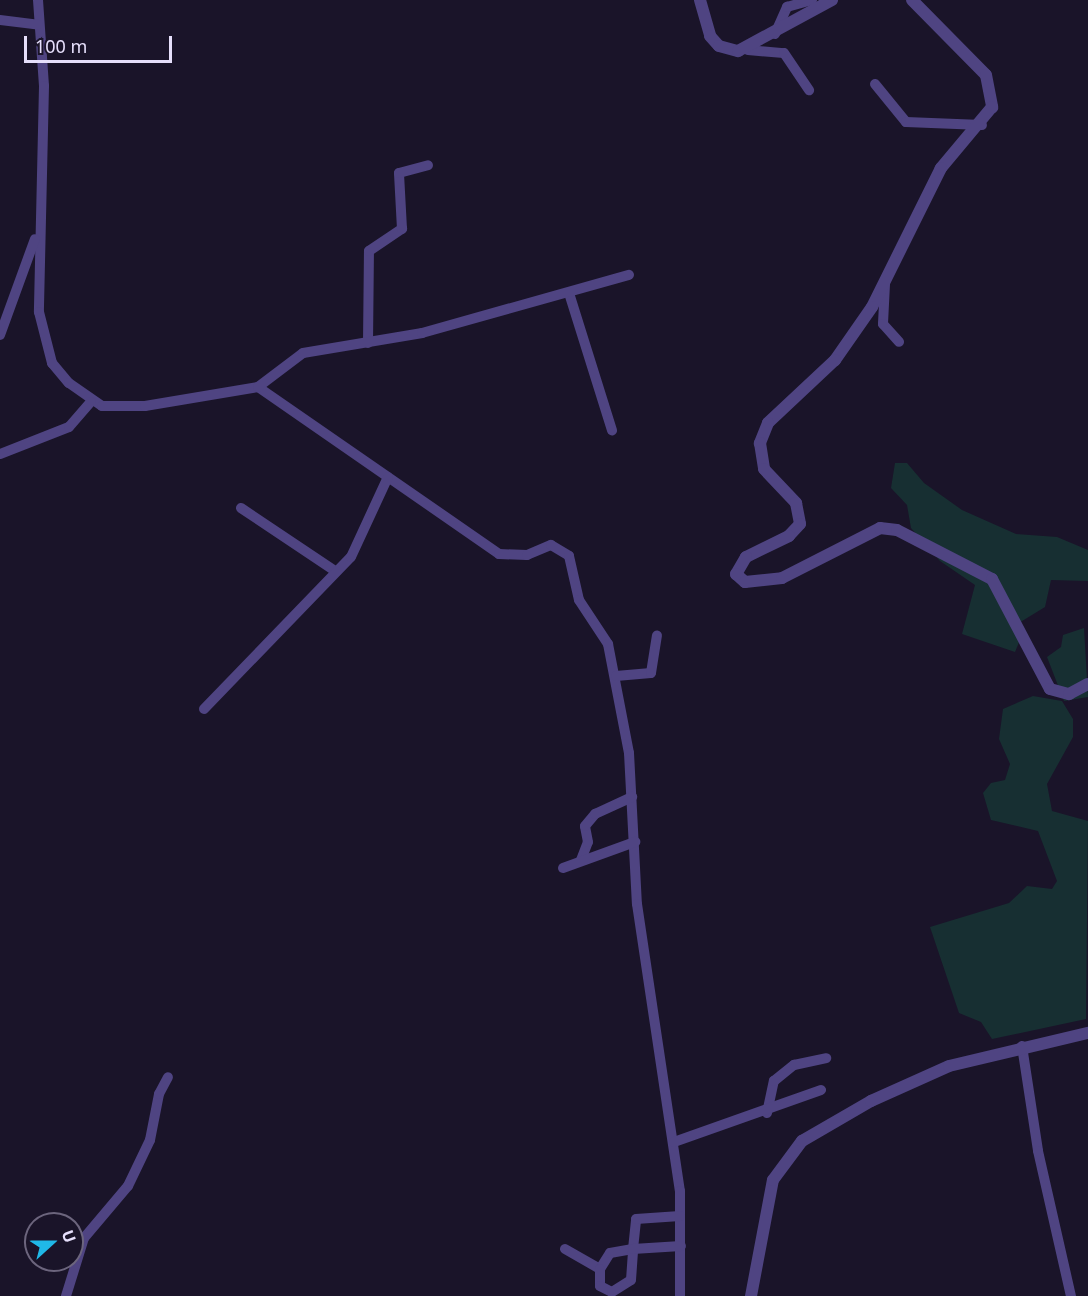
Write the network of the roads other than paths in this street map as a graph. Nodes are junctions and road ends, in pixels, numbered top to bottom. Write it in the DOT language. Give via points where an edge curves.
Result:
graph roads {
  1 [pos="38,0"];
  2 [pos="700,0"];
  3 [pos="812,0"];
  4 [pos="832,0"];
  5 [pos="912,0"];
  6 [pos="0,20"];
  7 [pos="38,25"];
  8 [pos="775,35"];
  9 [pos="748,50"];
  10 [pos="874,84"];
  11 [pos="809,90"];
  12 [pos="982,125"];
  13 [pos="428,165"];
  14 [pos="39,231"];
  15 [pos="629,275"];
  16 [pos="886,280"];
  17 [pos="568,293"];
  18 [pos="0,335"];
  19 [pos="899,342"];
  20 [pos="368,343"];
  21 [pos="258,387"];
  22 [pos="91,402"];
  23 [pos="612,430"];
  24 [pos="0,454"];
  25 [pos="388,477"];
  26 [pos="241,508"];
  27 [pos="335,571"];
  28 [pos="657,635"];
  29 [pos="616,676"];
  30 [pos="1088,684"];
  31 [pos="204,709"];
  32 [pos="632,797"];
  33 [pos="635,842"];
  34 [pos="580,860"];
  35 [pos="563,868"];
  36 [pos="1088,1033"];
  37 [pos="1022,1046"];
  38 [pos="826,1058"];
  39 [pos="168,1077"];
  40 [pos="821,1090"];
  41 [pos="767,1113"];
  42 [pos="674,1142"];
  43 [pos="680,1216"];
  44 [pos="681,1246"];
  45 [pos="565,1249"];
  46 [pos="633,1249"];
  47 [pos="600,1269"];
  48 [pos="66,1296"];
  49 [pos="680,1296"];
  50 [pos="751,1296"];
  51 [pos="1071,1296"];
  1 -- 7 [label="street"];
  2 -- 9 [label="street" via="710,36 719,46"];
  3 -- 8 [label="street" via="787,8"];
  4 -- 8 [label="street"];
  5 -- 12 [label="street" via="952,35 992,85 992,107"];
  6 -- 7 [label="street"];
  7 -- 14 [label="street" via="44,86"];
  8 -- 9 [label="street"];
  9 -- 11 [label="street" via="784,52"];
  10 -- 12 [label="street" via="906,122"];
  12 -- 16 [label="street" via="941,168"];
  13 -- 20 [label="street" via="399,172 402,229 369,251"];
  14 -- 18 [label="street"];
  14 -- 22 [label="street" via="43,339 52,363"];
  15 -- 17 [label="street"];
  16 -- 19 [label="street" via="883,324"];
  16 -- 30 [label="street" via="835,360 768,423 760,443 764,469 796,503 800,524 789,536 746,557 736,574 745,582 782,578 880,528 897,530 992,579 1050,689 1069,694"];
  17 -- 20 [label="street"];
  17 -- 23 [label="street"];
  20 -- 21 [label="street" via="303,353"];
  21 -- 22 [label="street" via="145,406"];
  21 -- 25 [label="street"];
  22 -- 24 [label="street" via="69,427"];
  25 -- 27 [label="street" via="351,557"];
  25 -- 29 [label="street" via="499,554 527,555 551,545 566,550 579,600 604,633"];
  26 -- 27 [label="street"];
  27 -- 31 [label="street"];
  28 -- 29 [label="street" via="651,673"];
  29 -- 32 [label="street"];
  32 -- 33 [label="street"];
  32 -- 34 [label="street" via="603,810 585,826 588,842"];
  33 -- 34 [label="street"];
  33 -- 42 [label="street" via="644,956"];
  34 -- 35 [label="street"];
  36 -- 37 [label="street"];
  37 -- 50 [label="street" via="904,1085 802,1141 773,1180"];
  37 -- 51 [label="street" via="1040,1162"];
  38 -- 41 [label="street" via="794,1065 774,1081"];
  39 -- 48 [label="street" via="159,1094 150,1140 116,1203 84,1238"];
  40 -- 41 [label="street"];
  41 -- 42 [label="street"];
  42 -- 43 [label="street"];
  43 -- 44 [label="street"];
  43 -- 46 [label="street" via="636,1218"];
  44 -- 46 [label="street"];
  44 -- 49 [label="street"];
  45 -- 47 [label="street"];
  46 -- 47 [label="street" via="610,1253"];
  46 -- 47 [label="street" via="631,1280 624,1287 604,1293"];
}
